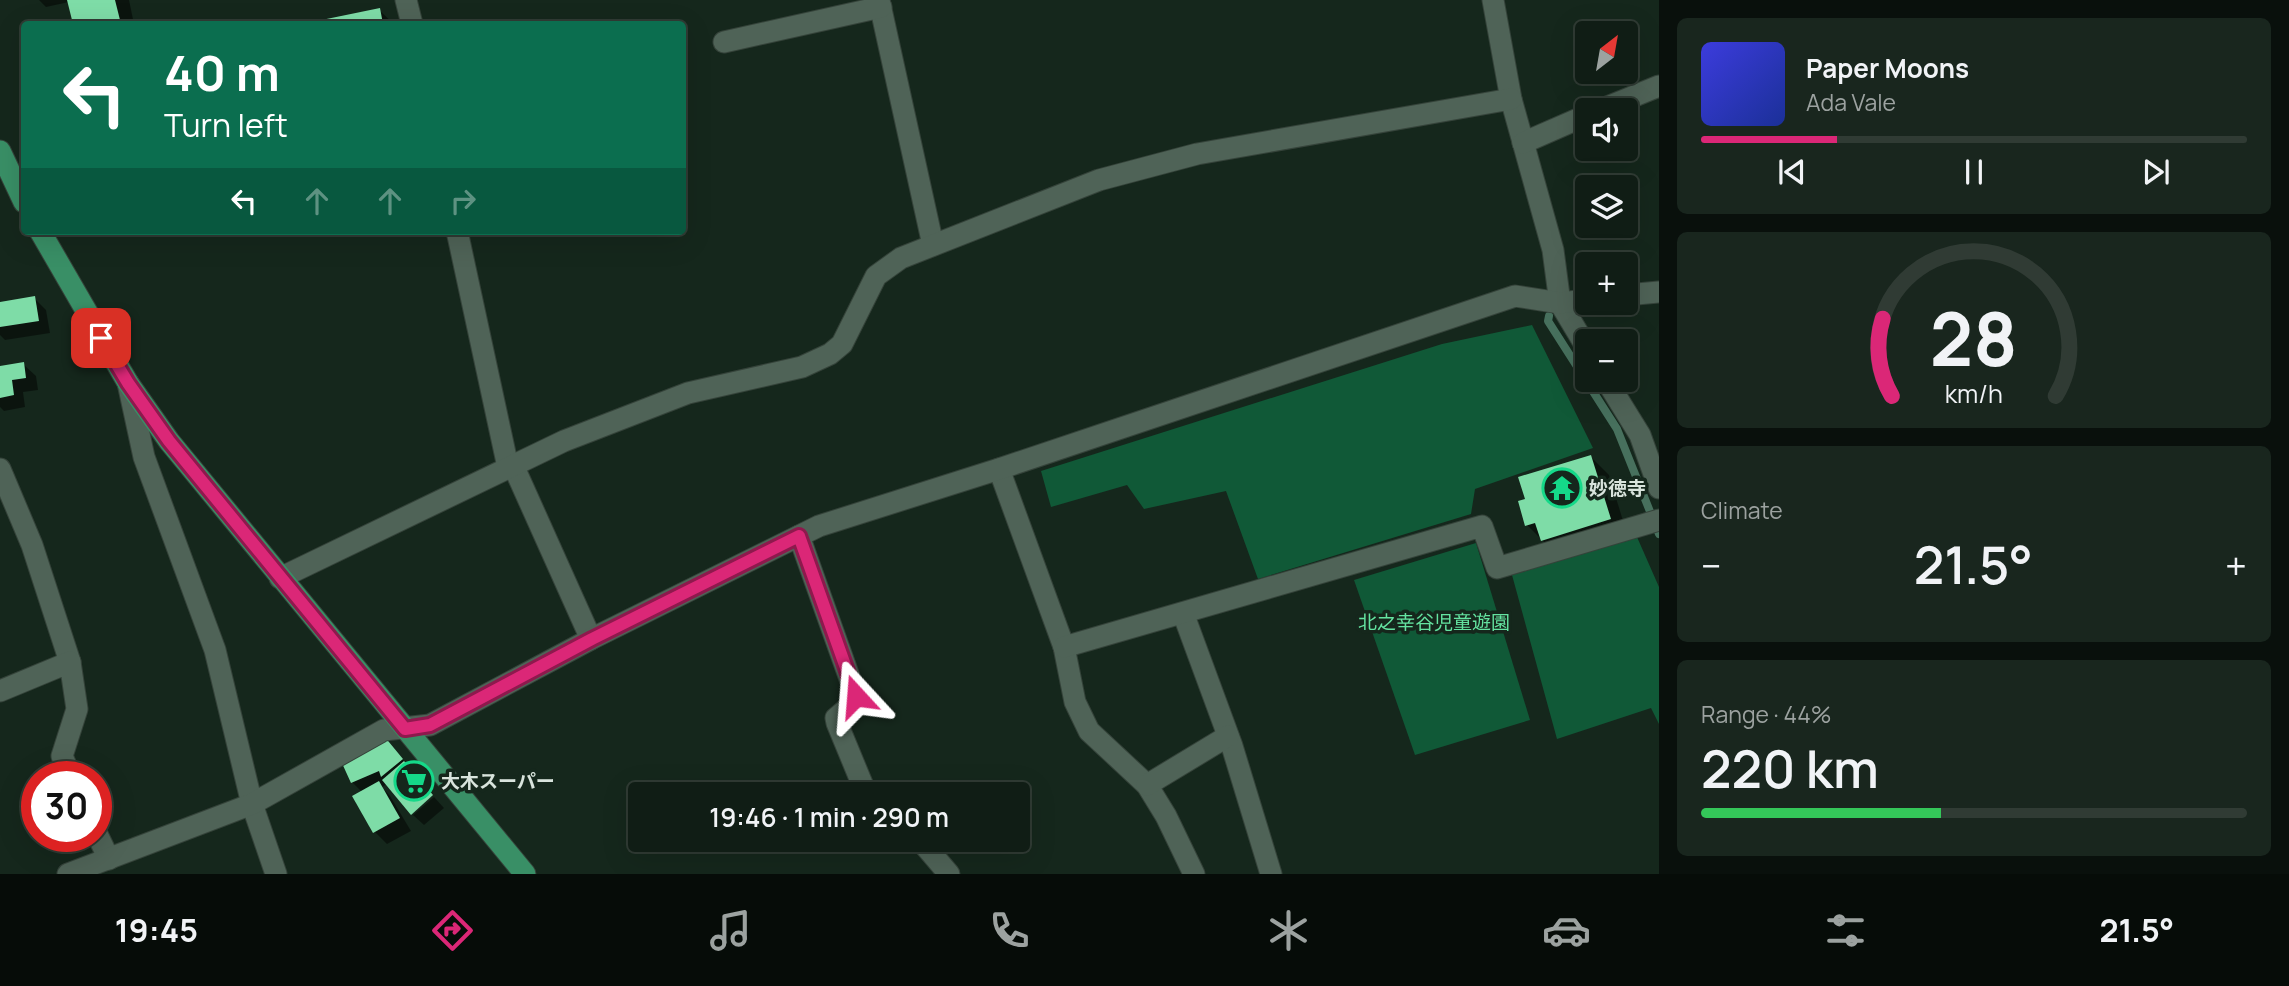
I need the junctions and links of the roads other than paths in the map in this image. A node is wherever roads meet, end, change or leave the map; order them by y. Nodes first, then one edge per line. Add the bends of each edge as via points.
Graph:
1 (407, 0) edge
2 (1493, 0) edge
3 (880, 4) edge
4 (411, 21) edge
5 (724, 42) dead end
6 (1659, 86) edge
7 (1630, 98) edge
8 (1511, 99) junction
9 (1575, 121) edge
10 (1523, 143) junction
11 (0, 151) edge
12 (21, 196) edge
13 (42, 235) edge
14 (458, 235) edge
15 (933, 245) junction
16 (1659, 292) edge
17 (1638, 294) edge
18 (1575, 301) edge
19 (1560, 303) junction
20 (1576, 329) edge
21 (128, 383) junction
22 (1613, 392) edge
23 (511, 466) junction
24 (0, 469) edge
25 (999, 469) junction
26 (1659, 488) edge
27 (1651, 522) edge
28 (799, 536) junction
29 (280, 578) junction
30 (1183, 613) junction
31 (592, 639) junction
32 (1064, 647) junction
33 (69, 663) junction
34 (0, 691) edge
35 (405, 729) junction
36 (1228, 736) junction
37 (64, 761) edge
38 (861, 782) edge
39 (1147, 785) junction
40 (252, 804) junction
41 (106, 852) edge
42 (930, 852) edge
43 (109, 859) junction
44 (68, 874) edge
45 (276, 874) edge
46 (525, 874) edge
47 (949, 874) edge
48 (1194, 874) edge
49 (1271, 874) edge

1 - 4 street
2 - 8 street
3 - 5 street
3 - 15 street
6 - 7 street
8 - 10 street
8 - 15 street via 1197,154 1098,180
9 - 10 street
10 - 19 street via 1553,250
11 - 12 main road
13 - 21 main road
14 - 23 street
15 - 23 street via 901,258 876,276 847,336 830,354 802,367 688,393
16 - 17 street
18 - 19 street
19 - 20 street
19 - 25 street via 1516,296
21 - 29 main road
21 - 40 street via 144,457 215,650
22 - 26 street via 1640,435
23 - 29 street
23 - 31 street
24 - 33 street via 32,545
25 - 28 street
25 - 32 street
27 - 30 street via 1497,568 1482,526
28 - 31 street
28 - 38 street via 856,696 836,723
29 - 35 main road
30 - 32 street
30 - 36 street
31 - 35 street via 430,725
32 - 39 street via 1075,702 1089,732
33 - 34 street
33 - 37 street via 77,709
35 - 40 street via 384,730
35 - 46 main road
36 - 39 street
36 - 49 street
39 - 48 street
40 - 43 street
40 - 45 street
41 - 43 street
42 - 47 street
43 - 44 street

